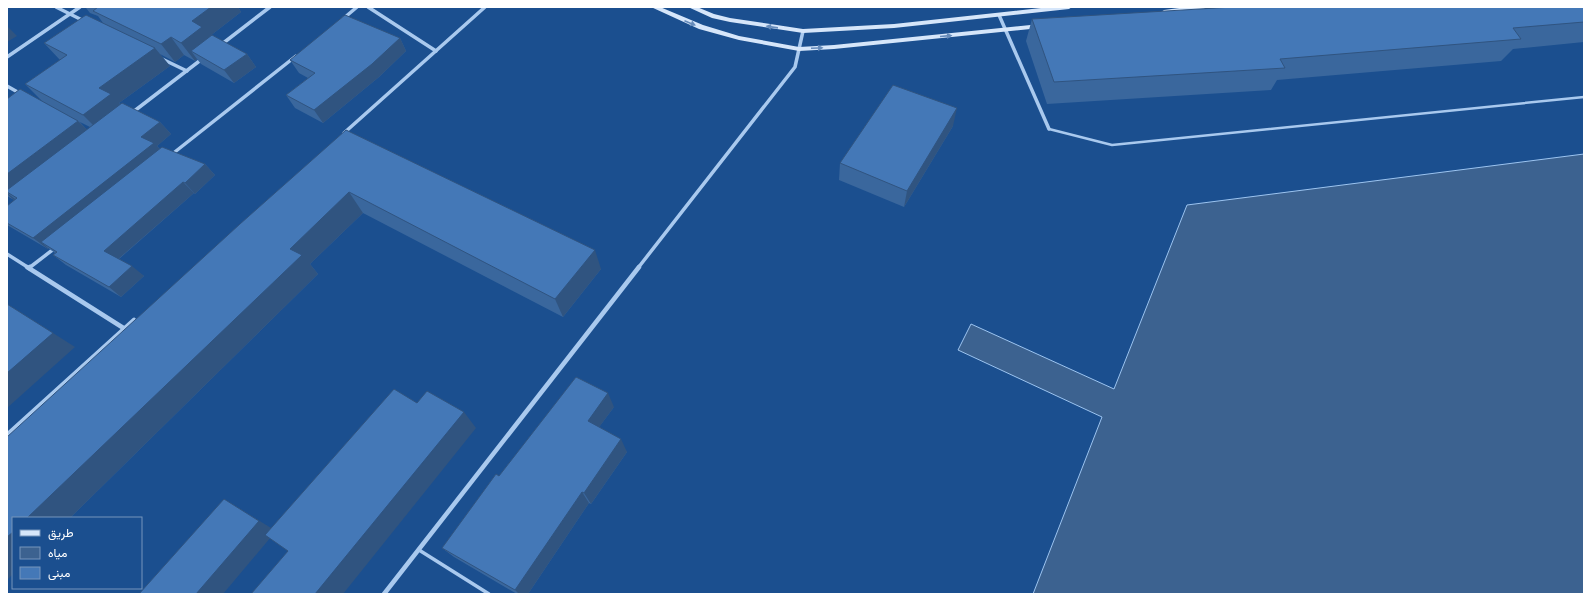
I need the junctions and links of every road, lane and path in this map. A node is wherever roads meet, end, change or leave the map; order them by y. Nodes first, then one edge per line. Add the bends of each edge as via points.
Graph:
1 (56, 7) edge
2 (80, 7) edge
3 (270, 7) edge
4 (357, 7) edge
5 (368, 7) edge
6 (485, 7) edge
7 (654, 7) edge
8 (691, 7) edge
9 (1070, 7) edge
10 (1204, 7) edge
11 (1156, 12) edge
12 (70, 14) junction
13 (999, 15) junction
14 (339, 22) edge
15 (90, 24) edge
16 (1046, 25) edge
17 (1006, 30) junction
18 (803, 31) junction
19 (217, 48) edge
20 (799, 49) junction
21 (302, 51) edge
22 (436, 51) junction
23 (152, 54) edge
24 (7, 56) edge
25 (205, 57) edge
26 (187, 71) junction
27 (7, 86) edge
28 (27, 97) edge
29 (1584, 97) edge
30 (132, 113) edge
31 (1049, 129) joint
32 (342, 135) edge
33 (166, 160) edge
34 (60, 243) edge
35 (7, 254) edge
36 (29, 268) junction
37 (136, 318) edge
38 (125, 329) junction
39 (7, 435) edge
40 (419, 550) junction
41 (384, 594) edge
42 (489, 594) edge

1 - 12 street
2 - 12 street
3 - 19 street
4 - 14 street
5 - 22 street
6 - 22 street
7 -> 20 street via 701,27 739,38
18 -> 8 street via 730,20
9 - 13 street
10 - 11 street
12 - 15 street
12 - 24 street
13 - 17 street
13 - 18 street via 894,26
16 - 17 street
20 -> 17 street
17 - 31 street
18 - 20 street
20 - 40 street via 795,67
21 - 33 street
22 - 32 street
23 - 26 street
25 - 26 street
26 - 30 street
27 - 28 street
29 - 31 lane via 1112,145
34 - 36 street
35 - 36 street
36 - 38 street
37 - 38 street
38 - 39 street
40 - 41 street
40 - 42 lane

